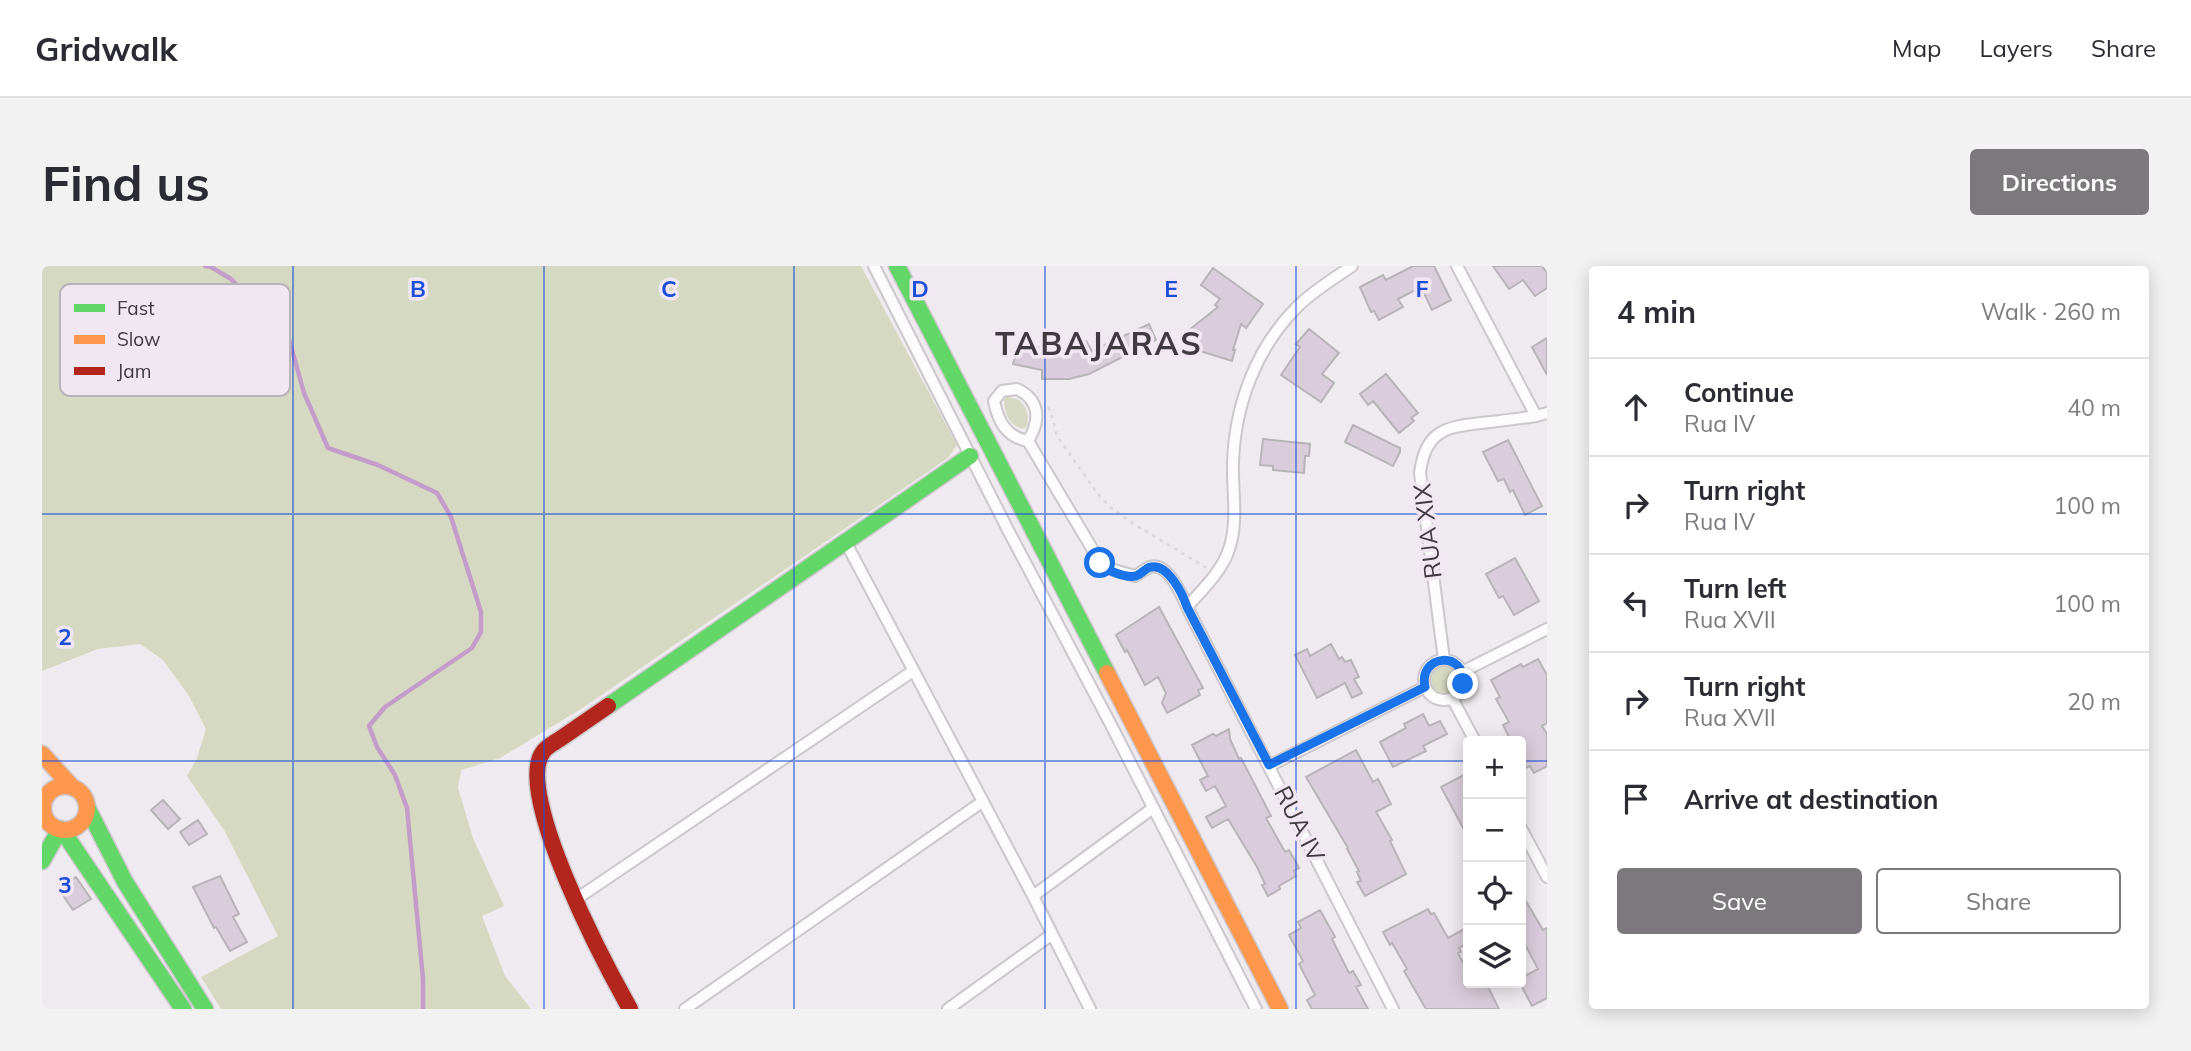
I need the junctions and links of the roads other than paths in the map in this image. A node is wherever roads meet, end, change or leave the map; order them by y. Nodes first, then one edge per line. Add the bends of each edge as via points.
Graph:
1 (874, 266) edge
2 (897, 266) edge
3 (1352, 266) edge
4 (1457, 266) edge
5 (969, 407) junction
6 (1542, 415) edge
7 (950, 417) junction
8 (1028, 441) junction
9 (997, 461) junction
10 (974, 464) junction
11 (845, 541) junction
12 (1187, 607) junction
13 (1547, 629) edge
14 (1444, 660) junction
15 (913, 671) junction
16 (1462, 672) junction
17 (1425, 687) junction
18 (1452, 698) junction
19 (1472, 736) edge
20 (47, 760) edge
21 (1269, 765) junction
22 (72, 787) junction
23 (982, 802) junction
24 (43, 804) edge
25 (1153, 808) junction
26 (88, 809) junction
27 (61, 830) junction
28 (1526, 837) edge
29 (42, 862) edge
30 (1547, 877) edge
31 (1033, 896) junction
32 (575, 901) junction
33 (1051, 935) junction
34 (183, 1009) edge
35 (205, 1009) edge
36 (629, 1009) edge
37 (685, 1009) edge
38 (948, 1009) edge
39 (1090, 1009) edge
40 (1256, 1009) edge
41 (1280, 1009) edge
42 (1393, 1009) edge

1 - 7 street
2 - 5 street
3 - 12 street via 1296,308 1257,364 1235,435 1231,544
4 - 6 street
5 - 7 street
5 - 9 street
6 - 14 street, RUA XIX via 1452,427 1435,436 1425,450 1420,473
7 - 10 street
8 - 8 street via 1037,412 1028,394 1017,389 1002,391 994,401 997,418 1017,439
8 - 12 street, RUA IV via 1103,567 1135,576 1150,567 1158,568 1177,585
9 - 10 street
9 - 41 street
10 - 11 street
10 - 25 street
11 - 15 street
11 - 32 street via 543,751 536,766 539,797
12 - 21 street, RUA IV
13 - 16 street
14 - 16 street via 1455,663
14 - 17 street via 1427,669
15 - 23 street
15 - 32 street
16 - 18 street via 1461,690
17 - 18 street via 1439,699
17 - 21 street
18 - 19 street
20 - 22 street
21 - 42 street, RUA IV
22 - 24 street via 54,789
22 - 26 street via 82,794
23 - 31 street
23 - 37 street
24 - 27 street via 47,821
25 - 31 street
25 - 40 street
26 - 27 street via 81,823
26 - 35 street via 125,882
27 - 29 street
27 - 34 street
28 - 30 street
31 - 33 street
32 - 36 street
33 - 38 street
33 - 39 street

